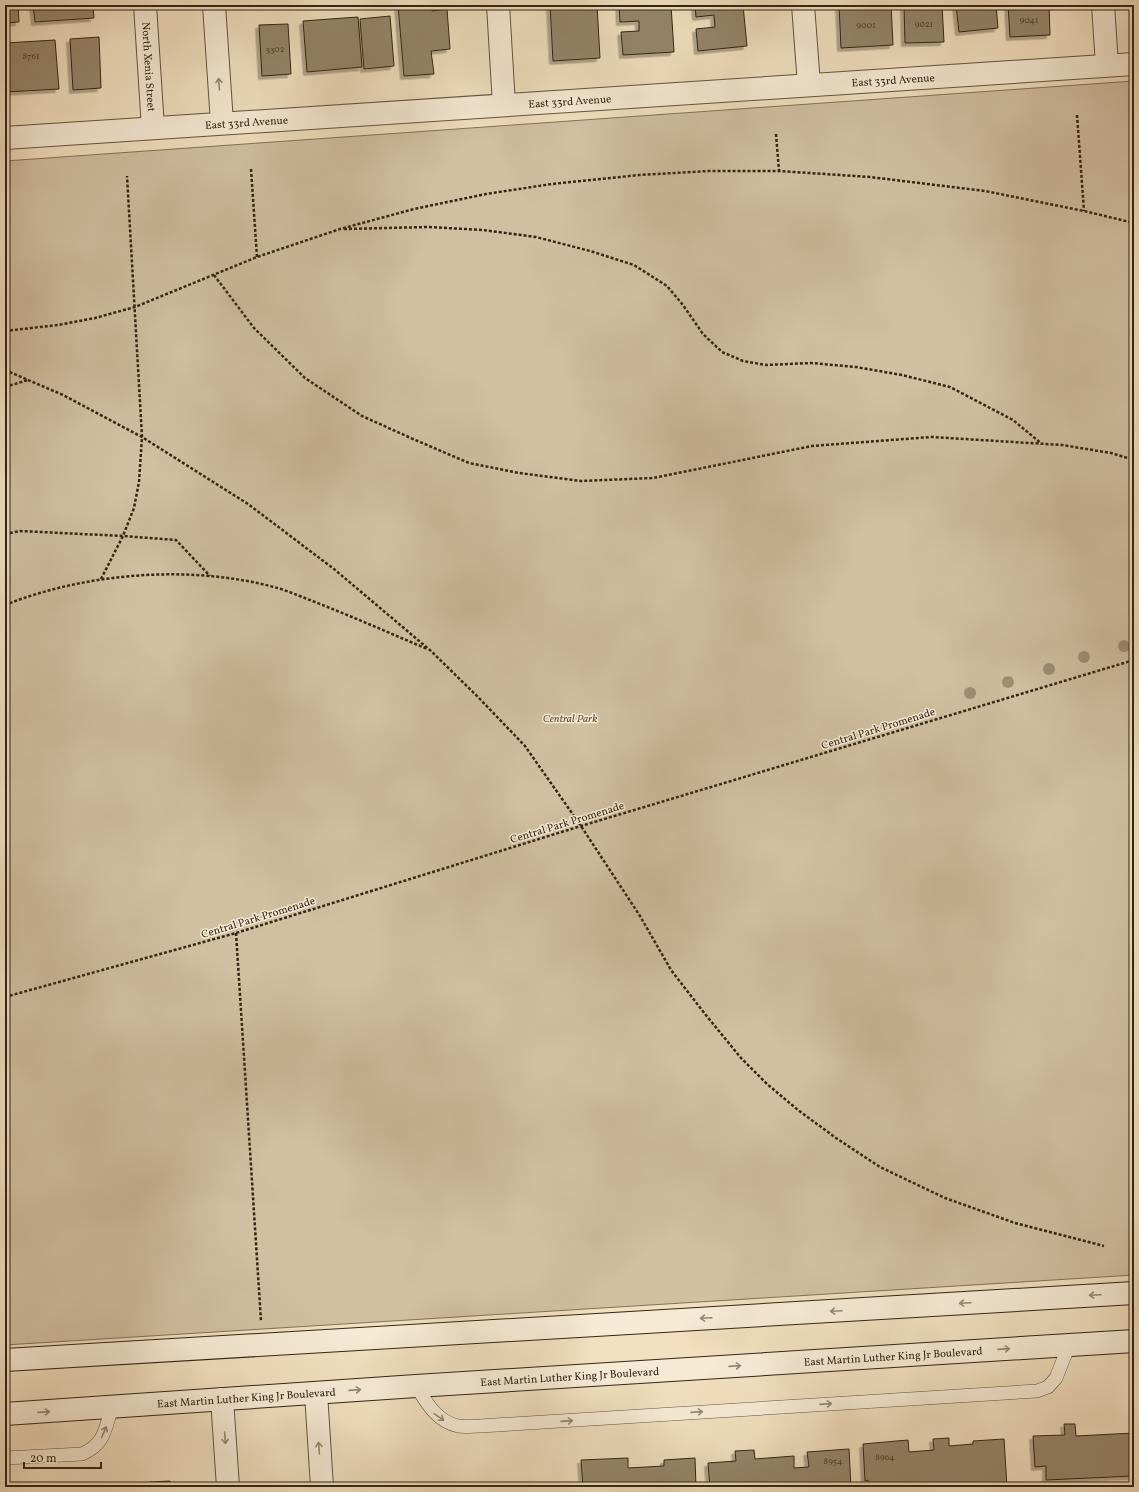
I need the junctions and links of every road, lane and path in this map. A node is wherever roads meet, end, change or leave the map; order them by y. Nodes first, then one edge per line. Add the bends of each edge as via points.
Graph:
1 (145, 5) edge
2 (214, 5) edge
3 (498, 5) edge
4 (803, 5) edge
5 (1103, 5) edge
6 (1134, 64) edge
7 (1107, 65) junction
8 (809, 85) junction
9 (504, 105) junction
10 (1077, 115) dead end
11 (222, 123) junction
12 (152, 128) junction
13 (776, 134) dead end
14 (5, 138) edge
15 (252, 169) dead end
16 (779, 171) junction
17 (127, 176) dead end
18 (1084, 210) junction
19 (1134, 223) edge
20 (340, 229) junction
21 (257, 257) junction
22 (214, 275) junction
23 (135, 307) junction
24 (5, 331) edge
25 (5, 370) edge
26 (28, 380) junction
27 (5, 387) edge
28 (142, 437) junction
29 (1042, 444) junction
30 (1134, 460) edge
31 (5, 534) edge
32 (122, 536) junction
33 (210, 577) junction
34 (101, 579) junction
35 (5, 605) edge
36 (431, 651) junction
37 (1134, 660) edge
38 (581, 826) junction
39 (236, 933) junction
40 (5, 997) edge
41 (1104, 1246) dead end
42 (1134, 1293) edge
43 (261, 1326) dead end
44 (1134, 1341) edge
45 (1069, 1345) junction
46 (5, 1360) edge
47 (416, 1386) junction
48 (316, 1393) junction
49 (222, 1399) junction
50 (112, 1407) junction
51 (5, 1414) edge
52 (5, 1458) edge
53 (228, 1487) edge
54 (322, 1487) edge

1 - 12 main road, North Xenia Street
11 -> 2 main road
3 - 9 main road
4 - 8 main road
5 - 7 main road
6 - 7 main road, East 33rd Avenue
7 - 8 main road, East 33rd Avenue
8 - 9 main road, East 33rd Avenue
9 - 11 main road, East 33rd Avenue
10 - 18 path
11 - 12 main road, East 33rd Avenue
12 - 14 main road, East 33rd Avenue
13 - 16 path
15 - 21 path
16 - 18 path via 870,177 985,191
16 - 20 path via 639,175 552,184 414,209
17 - 23 path
18 - 19 path
20 - 21 path
20 - 29 path via 428,227 483,230 536,237 590,251 634,265 667,286 684,305 703,334 722,352 743,361 766,365 811,363 856,367 950,387 1013,420
21 - 22 path
22 - 23 path
22 - 29 path via 254,328 305,378 362,416 469,463 581,481 653,478 812,446 932,437
23 - 24 path via 80,321
23 - 28 path
25 - 26 path
26 - 27 path
26 - 28 path via 63,395
28 - 32 path via 140,482 134,508
28 - 36 path via 254,508 334,569
29 - 30 path via 1111,453
31 - 32 path via 20,531
32 - 33 path via 176,540
32 - 34 path
33 - 34 path via 118,576
33 - 36 path via 231,578 281,589
34 - 35 path via 34,594
36 - 38 path via 525,746
37 - 38 path, Central Park Promenade
38 - 39 path, Central Park Promenade
38 - 41 path via 640,916 671,970 741,1058 798,1110 880,1167 945,1198 1015,1223
39 - 40 path, Central Park Promenade
39 - 43 path
42 -> 46 main road
44 - 45 main road, East Martin Luther King Jr Boulevard
47 -> 45 main road, East Martin Luther King Jr Boulevard
47 -> 45 lane via 432,1412 443,1420 458,1426 480,1426 1036,1391 1048,1387 1056,1378
48 -> 47 main road, East Martin Luther King Jr Boulevard
48 - 49 main road, East Martin Luther King Jr Boulevard
54 -> 48 main road
49 - 50 main road, East Martin Luther King Jr Boulevard
49 -> 53 main road
51 -> 50 main road, East Martin Luther King Jr Boulevard
52 -> 50 lane via 82,1454 93,1449 103,1435

